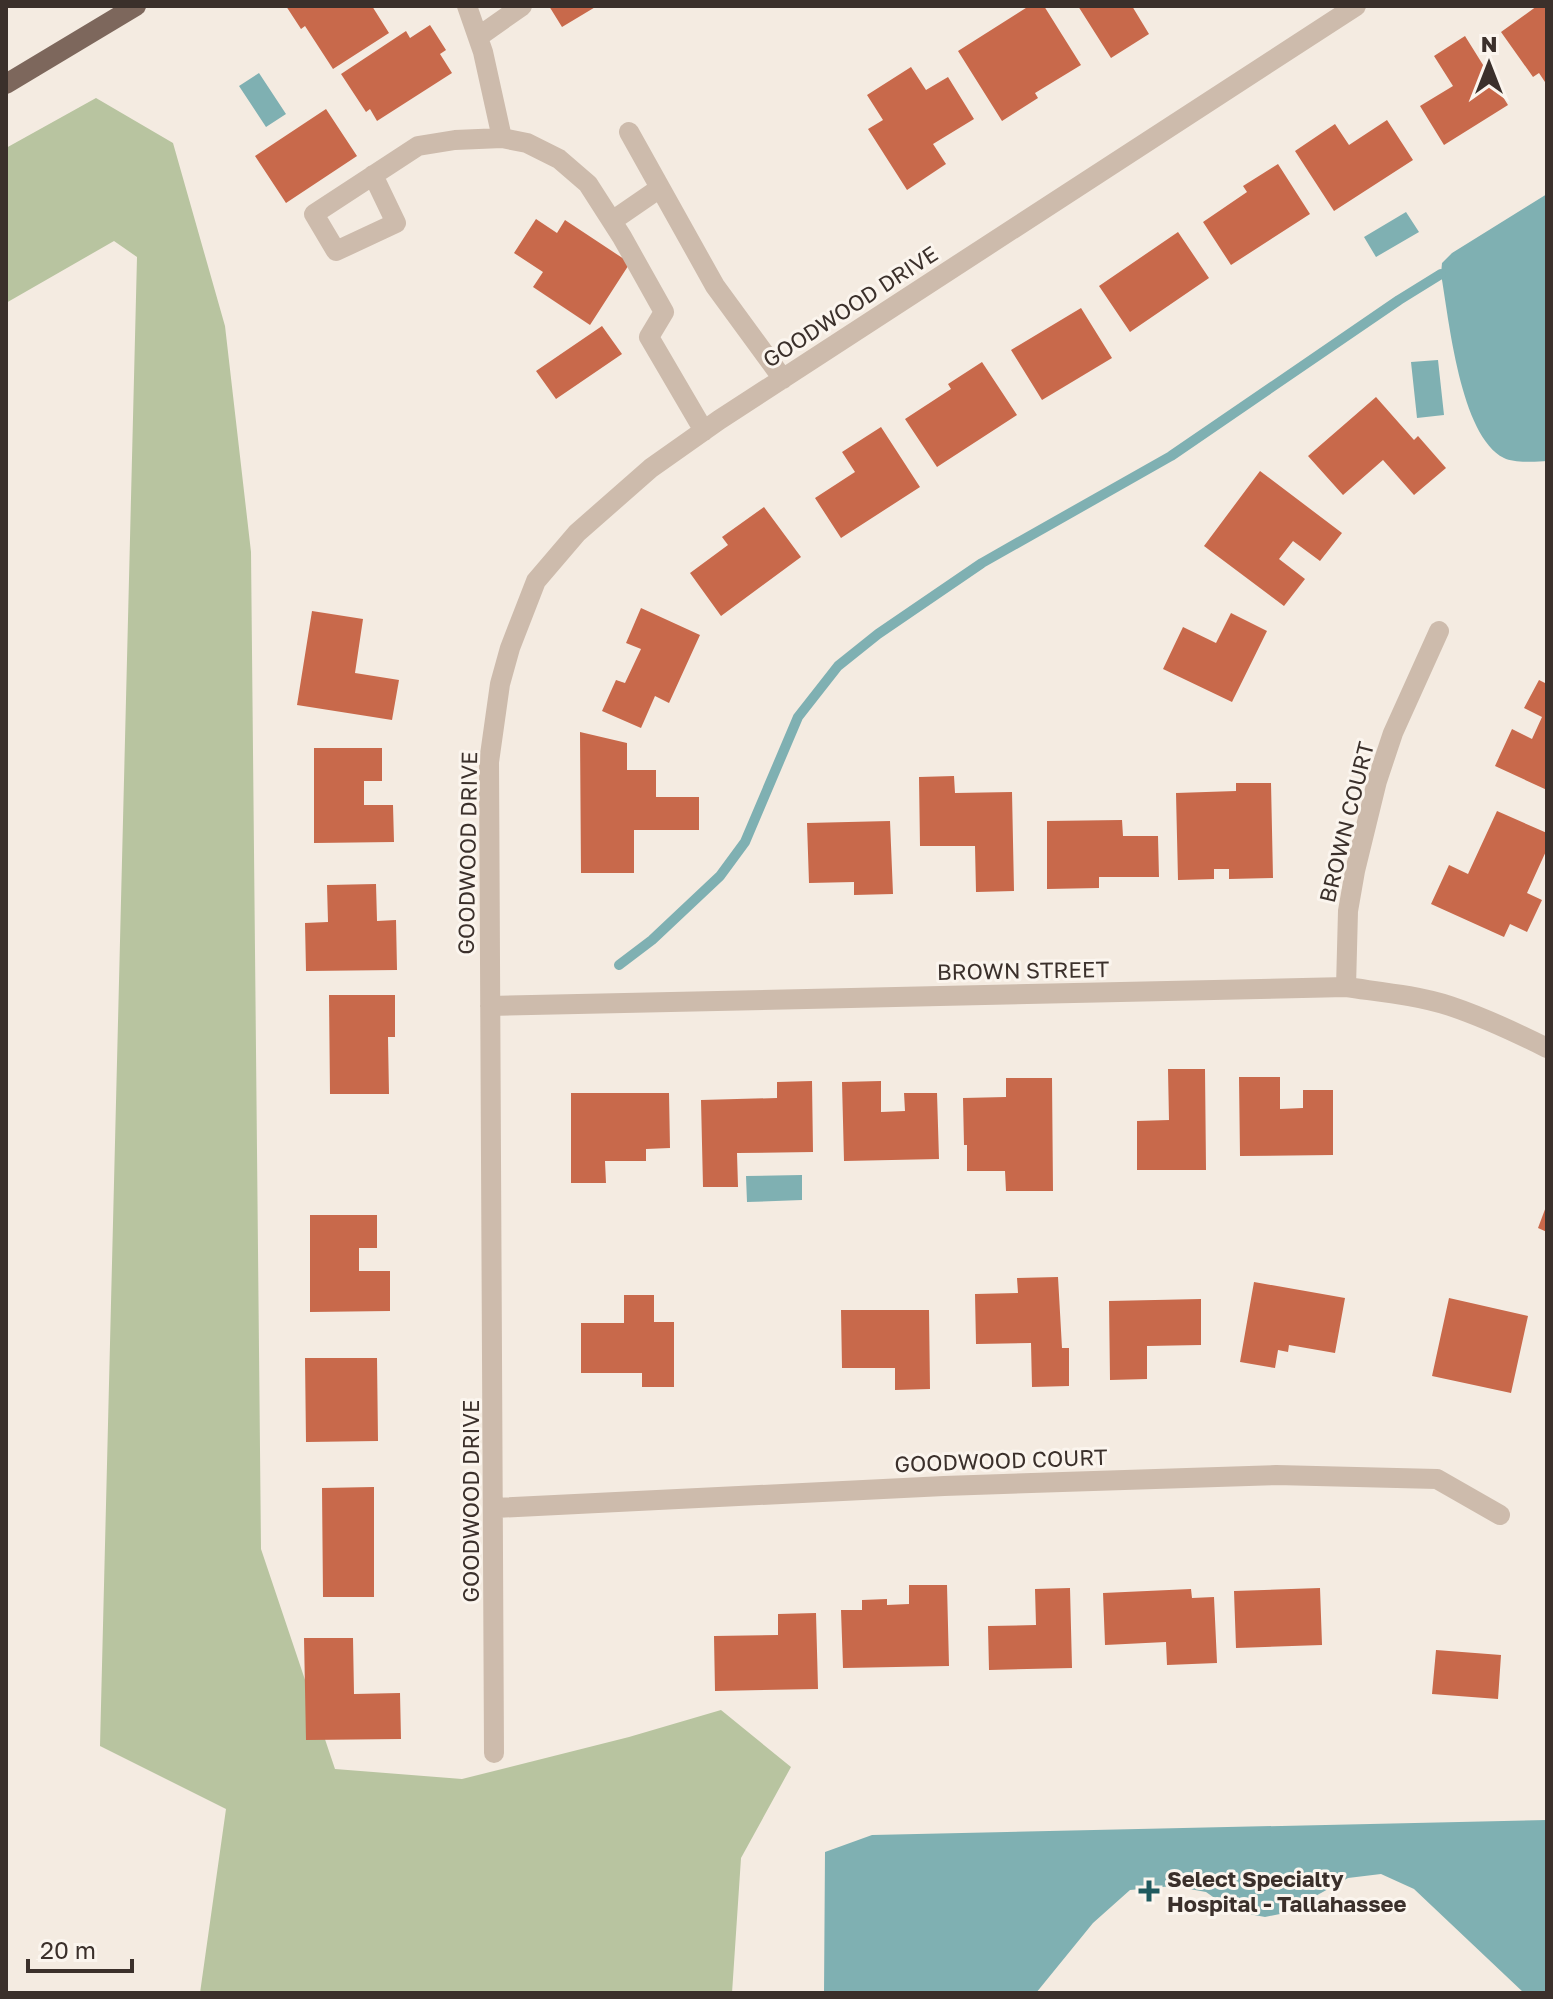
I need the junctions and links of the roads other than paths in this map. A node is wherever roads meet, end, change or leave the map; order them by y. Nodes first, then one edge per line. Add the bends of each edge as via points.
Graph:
1 (136, 6) edge
2 (467, 6) edge
3 (522, 6) edge
4 (1356, 6) edge
5 (478, 37) junction
6 (6, 84) edge
7 (629, 132) dead end
8 (502, 138) junction
9 (373, 175) dead end
10 (660, 188) junction
11 (612, 221) junction
12 (783, 379) junction
13 (704, 431) junction
14 (1439, 631) dead end
15 (1346, 987) junction
16 (490, 1006) junction
17 (1547, 1048) edge
18 (495, 1508) junction
19 (1500, 1515) dead end
20 (494, 1753) dead end

1 - 6 main road
2 - 5 street
3 - 5 street
4 - 12 street, GOODWOOD DRIVE
5 - 8 street
7 - 10 street
8 - 9 street via 418,146
8 - 11 street via 559,159 588,184
10 - 11 street
10 - 12 street via 715,286
11 - 13 street via 664,312 649,337
12 - 13 street, GOODWOOD DRIVE
13 - 16 street, GOODWOOD DRIVE via 651,468 577,533 536,581 510,648 489,762
14 - 15 street, BROWN COURT via 1377,781 1348,911
15 - 16 street, BROWN STREET
15 - 17 street, BROWN STREET via 1449,1006
16 - 18 street, GOODWOOD DRIVE
18 - 19 street, GOODWOOD COURT via 1276,1475 1437,1479
18 - 20 street, GOODWOOD DRIVE

